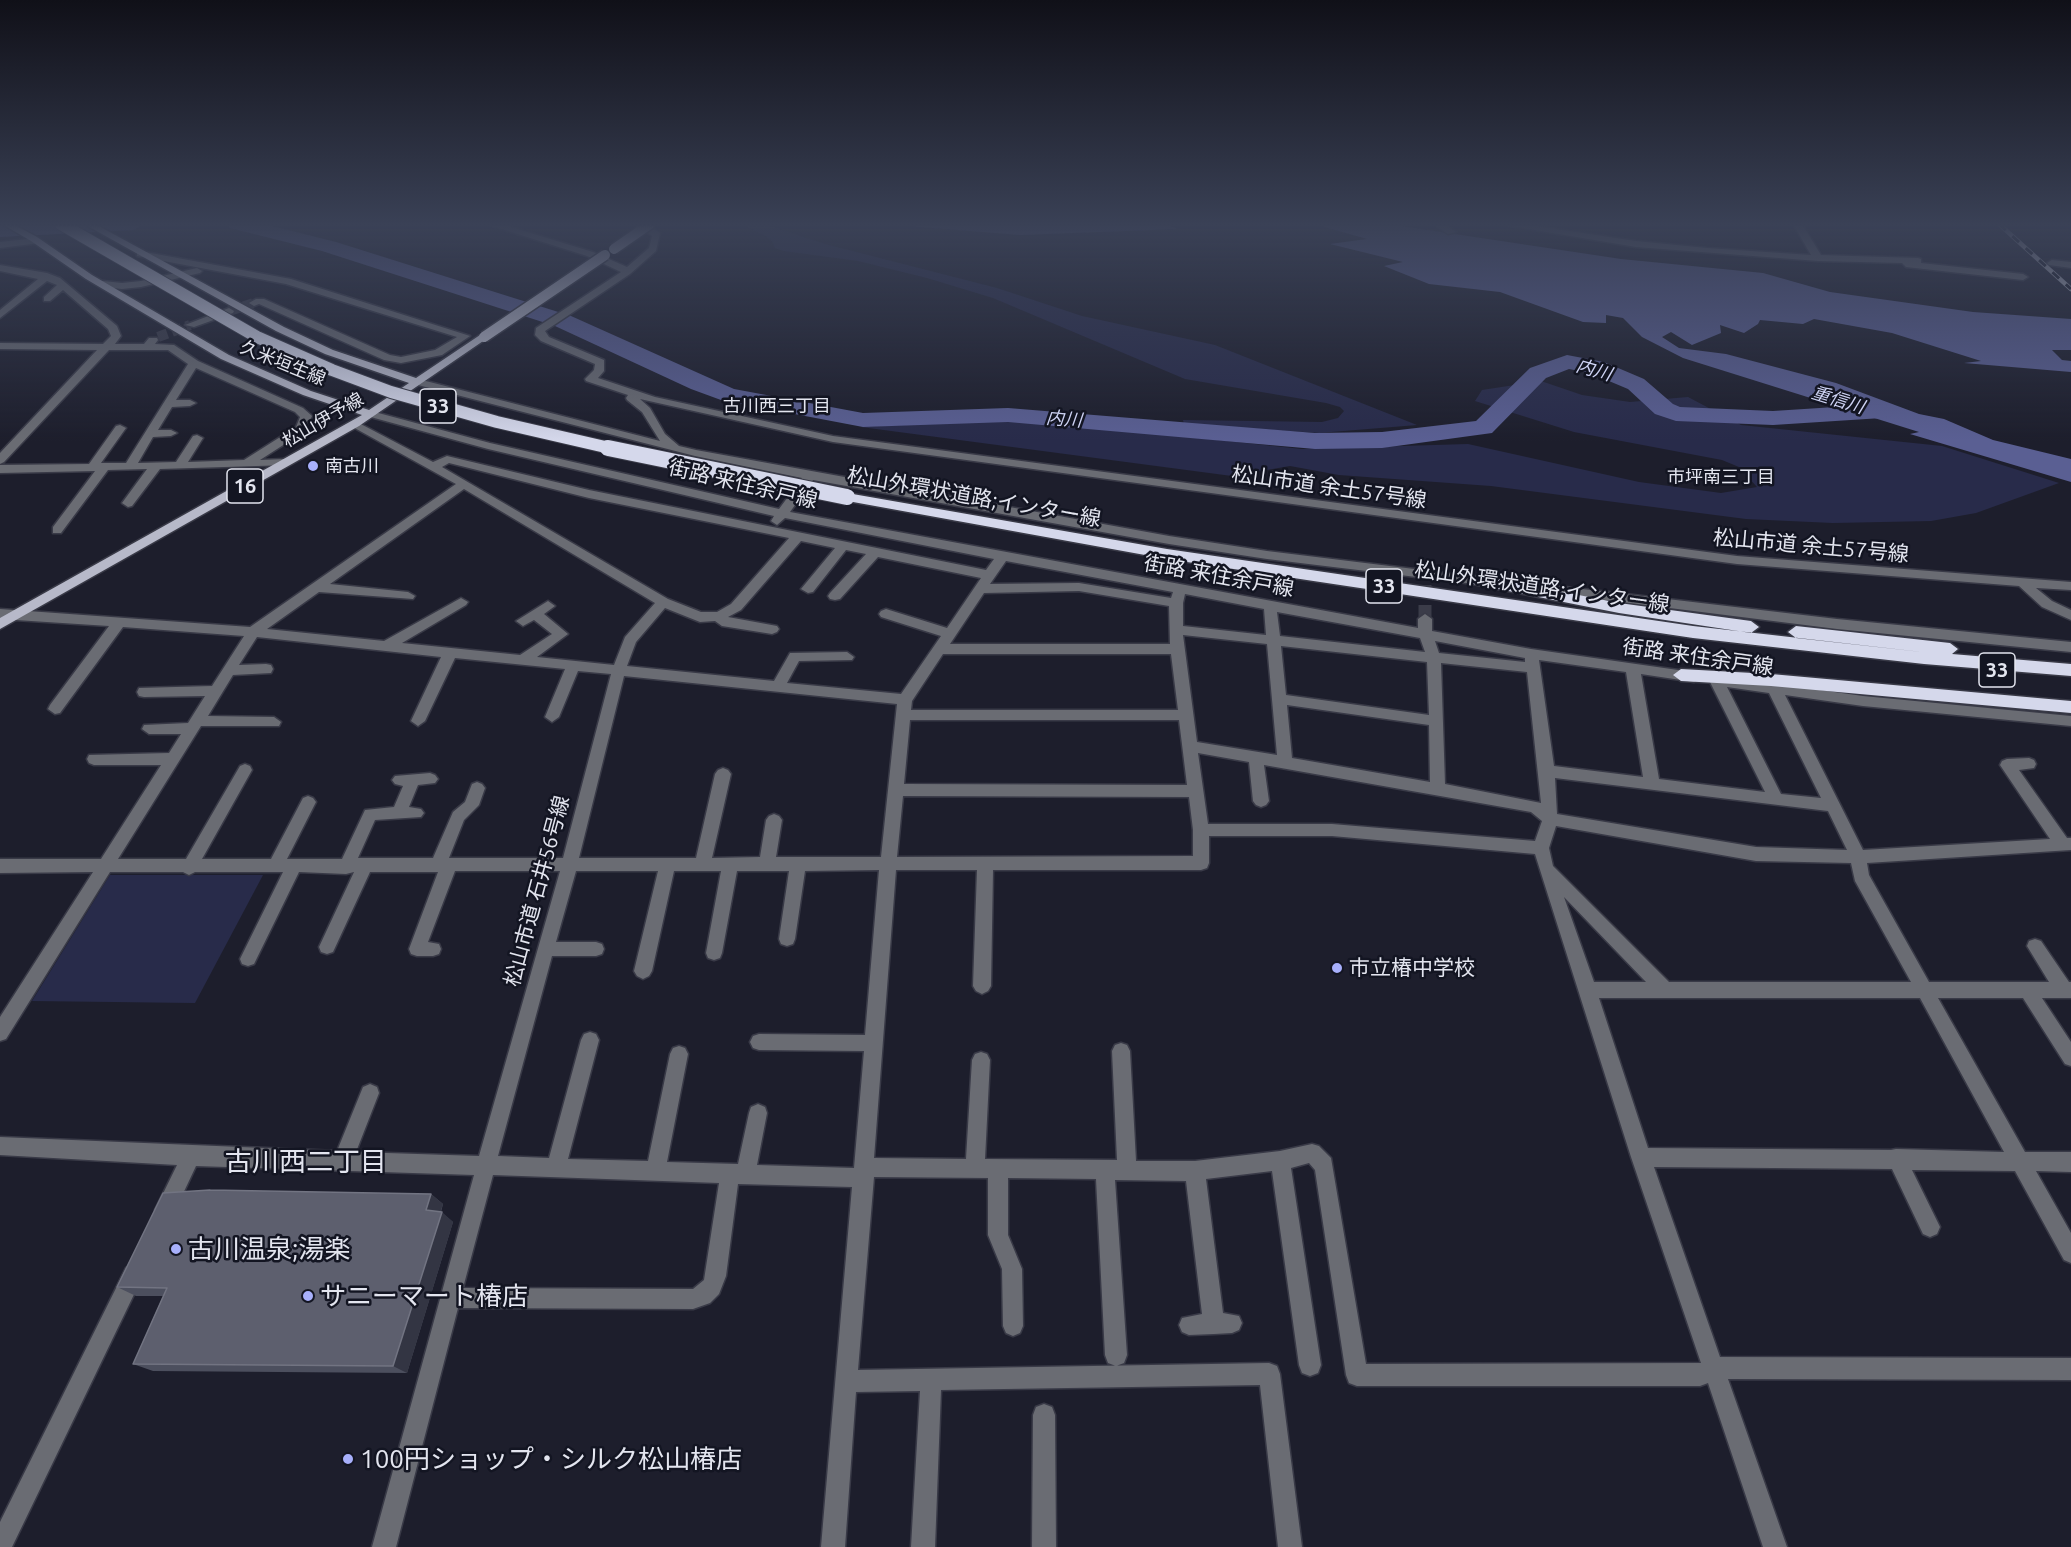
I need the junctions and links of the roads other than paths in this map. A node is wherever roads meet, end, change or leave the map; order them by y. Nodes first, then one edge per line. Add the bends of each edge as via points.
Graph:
1 (23, 296) edge
2 (50, 296) edge
3 (76, 296) edge
4 (123, 296) edge
5 (183, 296) edge
6 (217, 296) edge
7 (341, 296) edge
8 (544, 296) edge
9 (591, 296) edge
10 (47, 299) dead end
11 (254, 303) tunnel mouth
12 (230, 311) tunnel mouth
13 (0, 315) edge
14 (190, 325) tunnel mouth
15 (158, 337) tunnel mouth
16 (4, 346) edge
17 (109, 346) junction
18 (147, 347) junction
19 (0, 354) edge
20 (194, 363) junction
21 (418, 382) junction
22 (618, 391) junction
23 (190, 403) dead end
24 (167, 404) junction
25 (371, 414) junction
26 (355, 424) junction
27 (120, 428) dead end
28 (171, 433) dead end
29 (148, 434) junction
30 (197, 438) dead end
31 (695, 453) junction
32 (0, 460) edge
33 (285, 463) junction
34 (246, 464) junction
35 (180, 465) junction
36 (156, 466) junction
37 (98, 467) junction
38 (129, 467) junction
39 (433, 467) junction
40 (0, 469) edge
41 (810, 476) junction
42 (464, 484) junction
43 (128, 503) dead end
44 (782, 514) junction
45 (57, 530) dead end
46 (770, 531) junction
47 (797, 537) junction
48 (843, 546) junction
49 (875, 552) junction
50 (1001, 558) junction
51 (989, 575) junction
52 (1478, 580) junction
53 (2024, 583) junction
54 (795, 584) dead end
55 (316, 586) junction
56 (2071, 586) edge
57 (981, 589) junction
58 (408, 596) dead end
59 (835, 596) dead end
60 (1178, 597) junction
61 (461, 602) dead end
62 (663, 602) junction
63 (1270, 606) junction
64 (20, 613) junction
65 (0, 614) edge
66 (886, 614) dead end
67 (2071, 615) edge
68 (720, 616) junction
69 (523, 621) dead end
70 (120, 622) junction
71 (0, 624) edge
72 (1425, 626) junction
73 (772, 629) dead end
74 (1177, 630) junction
75 (253, 632) junction
76 (951, 634) junction
77 (1272, 641) junction
78 (384, 647) junction
79 (2071, 647) edge
80 (941, 649) junction
81 (1177, 649) junction
82 (450, 653) junction
83 (847, 657) dead end
84 (1434, 658) junction
85 (1923, 658) junction
86 (521, 661) junction
87 (1532, 661) junction
88 (2071, 661) edge
89 (573, 666) junction
90 (266, 669) dead end
91 (228, 670) junction
92 (618, 670) junction
93 (1633, 670) junction
94 (2071, 670) edge
95 (1681, 675) junction
96 (1716, 680) junction
97 (2071, 681) edge
98 (778, 687) junction
99 (1774, 688) junction
100 (215, 691) junction
101 (144, 692) dead end
102 (1278, 699) junction
103 (904, 707) junction
104 (2071, 707) edge
105 (55, 709) dead end
106 (1186, 715) junction
107 (552, 717) dead end
108 (418, 721) dead end
109 (1436, 721) junction
110 (2071, 721) edge
111 (274, 722) dead end
112 (194, 725) junction
113 (149, 729) dead end
114 (1190, 746) junction
115 (1256, 757) junction
116 (94, 759) dead end
117 (172, 759) junction
118 (1284, 762) junction
119 (2029, 764) dead end
120 (245, 770) dead end
121 (1547, 771) junction
122 (723, 774) dead end
123 (430, 779) dead end
124 (1652, 784) junction
125 (477, 788) dead end
126 (1438, 789) junction
127 (896, 790) junction
128 (1196, 791) junction
129 (1776, 799) junction
130 (1261, 801) dead end
131 (308, 802) dead end
132 (1833, 806) junction
133 (399, 813) junction
134 (416, 813) dead end
135 (1550, 819) junction
136 (774, 820) dead end
137 (1201, 830) junction
138 (2067, 845) edge
139 (1541, 848) junction
140 (1858, 857) junction
141 (888, 864) junction
142 (986, 864) junction
143 (667, 865) junction
144 (702, 865) junction
145 (730, 865) junction
146 (767, 865) junction
147 (798, 865) junction
148 (443, 866) junction
149 (569, 866) junction
150 (0, 867) edge
151 (275, 867) junction
152 (293, 867) junction
153 (346, 867) junction
154 (364, 867) junction
155 (104, 868) junction
156 (189, 868) junction
157 (1546, 868) junction
158 (787, 939) dead end
159 (2036, 946) dead end
160 (327, 947) dead end
161 (433, 949) dead end
162 (545, 949) junction
163 (596, 949) dead end
164 (714, 954) dead end
165 (248, 959) dead end
166 (643, 971) dead end
167 (982, 986) dead end
168 (1664, 989) junction
169 (1923, 989) junction
170 (2027, 989) junction
171 (1588, 990) junction
172 (2067, 990) edge
173 (0, 1033) edge
174 (590, 1041) dead end
175 (759, 1042) dead end
176 (875, 1043) junction
177 (1121, 1051) dead end
178 (679, 1054) dead end
179 (2071, 1058) edge
180 (981, 1060) dead end
181 (370, 1093) dead end
182 (758, 1113) dead end
183 (0, 1146) edge
184 (191, 1156) junction
185 (1641, 1157) junction
186 (1896, 1158) junction
187 (343, 1161) junction
188 (1280, 1161) junction
189 (2021, 1162) junction
190 (2071, 1162) edge
191 (485, 1166) junction
192 (975, 1167) junction
193 (556, 1168) junction
194 (998, 1168) junction
195 (1105, 1170) junction
196 (1127, 1170) junction
197 (656, 1171) junction
198 (1195, 1171) junction
199 (865, 1172) junction
200 (738, 1174) junction
201 (1930, 1227) dead end
202 (155, 1230) edge
203 (2071, 1253) edge
204 (140, 1262) edge
205 (450, 1298) junction
206 (1189, 1325) dead end
207 (1013, 1326) dead end
208 (1116, 1355) dead end
209 (1310, 1365) dead end
210 (1713, 1368) junction
211 (2071, 1369) edge
212 (931, 1379) junction
213 (847, 1381) junction
214 (1044, 1415) dead end
215 (0, 1547) edge
216 (384, 1547) edge
217 (833, 1547) edge
218 (923, 1547) edge
219 (1044, 1547) edge
220 (1290, 1547) edge
221 (1775, 1547) edge

1 - 13 street
2 - 10 street
3 - 17 street via 112,328 116,336
4 - 25 main road, 久米垣生線 via 225,357 307,393
5 - 85 highway, 松山外環状道路;インター線 / 33, bridge via 257,337 391,392 621,451 847,497 1179,555 1693,632
6 - 21 main road, 久米垣生線 via 329,352
7 - 11 street via 465,336 438,353 401,360 388,358 260,301
8 - 21 main road, 松山伊予線 / 16, bridge
9 - 22 street, 松山市道 余土57号線 via 540,330 540,335 600,362 599,371 590,380
12 - 14 street
15 - 18 street
16 - 17 street
16 - 19 street
17 - 18 street
17 - 32 street
18 - 20 street via 170,347
20 - 24 street
20 - 34 street via 306,416 301,429
21 - 25 main road, 松山伊予線 / 16
21 - 31 street, 街路 来住余戸線
22 - 31 street via 639,402 669,443
22 - 53 street, 松山市道 余土57号線 via 813,435 1306,503 1737,560
23 - 24 street
24 - 29 street
25 - 26 main road, 松山伊予線 / 16
25 - 44 street, 街路 来住余戸線 via 488,446
26 - 33 main road, 松山伊予線 / 16
26 - 39 street
27 - 37 street
28 - 29 street
29 - 38 street
30 - 35 street
31 - 41 street, 街路 来住余戸線
33 - 34 street
33 - 64 main road, 松山伊予線 / 16
34 - 35 street
35 - 36 street
36 - 38 street
36 - 43 street
37 - 38 street
37 - 40 street
37 - 45 street
39 - 42 street
39 - 46 street via 447,459 589,494
41 - 44 street
41 - 52 street, 街路 来住余戸線 via 1180,542 1424,579
42 - 55 street
42 - 62 street
44 - 46 street
44 - 50 street, 街路 来住余戸線
46 - 47 street
47 - 48 street
47 - 68 street via 736,607
48 - 49 street
48 - 54 street via 813,590
49 - 51 street
49 - 59 street
50 - 51 street
50 - 60 street, 街路 来住余戸線
51 - 57 street
52 - 79 street, 街路 来住余戸線 via 1837,624
52 - 88 highway via 1619,608 1743,626
53 - 56 street, 松山市道 余土57号線
53 - 67 street via 2047,604
55 - 58 street
55 - 75 street
57 - 60 street via 1079,586
57 - 76 street
60 - 63 street, 街路 来住余戸線
60 - 74 street
61 - 78 street
62 - 68 street via 700,617
62 - 92 street, 松山市道 石井56号線 via 630,640
63 - 72 street, 街路 来住余戸線
63 - 77 street
64 - 65 street
64 - 70 street
64 - 71 main road, 松山伊予線 / 16
66 - 76 street
68 - 73 street via 722,621
69 - 86 street via 541,610 561,634
70 - 75 street
70 - 105 street
72 - 84 street
72 - 87 street, 街路 来住余戸線
74 - 77 street
74 - 81 street
75 - 78 street
75 - 91 street
76 - 80 street
77 - 84 street
77 - 102 street
78 - 82 street
80 - 81 street
80 - 103 street
81 - 106 street
82 - 86 street
82 - 108 street
83 - 98 street via 795,656
84 - 87 street
84 - 109 street
85 - 94 highway, 松山外環状道路;インター線 / 33
85 - 97 highway, 松山外環状道路;インター線 / 33
86 - 89 street
87 - 93 street, 街路 来住余戸線
87 - 121 street
89 - 92 street
89 - 107 street
90 - 91 street
91 - 100 street
92 - 98 street
92 - 149 street, 松山市道 石井56号線
93 - 95 street, 街路 来住余戸線
93 - 124 street
95 - 96 street, 街路 来住余戸線
95 - 104 highway
96 - 99 street, 街路 来住余戸線
96 - 129 street
98 - 103 street
99 - 110 street, 街路 来住余戸線 via 1863,701
99 - 132 street
100 - 101 street
100 - 112 street
102 - 109 street
102 - 118 street
103 - 106 street
103 - 127 street
106 - 114 street
109 - 126 street
111 - 112 street
112 - 113 street
112 - 117 street
114 - 115 street
114 - 128 street
115 - 118 street
115 - 130 street
116 - 117 street
117 - 155 street
118 - 126 street
119 - 138 street via 2007,765
120 - 156 street
121 - 124 street
121 - 135 street
122 - 144 street
123 - 133 street via 407,780
124 - 129 street
125 - 148 street via 471,805 458,816
126 - 135 street via 1535,807
127 - 128 street
127 - 141 street
128 - 137 street
129 - 132 street
131 - 151 street
132 - 140 street
133 - 134 street
133 - 153 street via 370,814
135 - 139 street
135 - 140 street via 1756,854
136 - 146 street
137 - 139 street via 1332,830
137 - 142 street via 1200,863
138 - 140 street
139 - 157 street
140 - 169 street via 1861,876
141 - 142 street
141 - 147 street
141 - 176 street
142 - 167 street
143 - 144 street
143 - 149 street
143 - 166 street
144 - 145 street
145 - 146 street
145 - 164 street
146 - 147 street
147 - 158 street
148 - 149 street
148 - 154 street
148 - 161 street via 417,949
149 - 162 street, 松山市道 石井56号線
150 - 155 street
151 - 152 street
151 - 156 street
152 - 153 street
152 - 165 street
153 - 154 street
154 - 160 street
155 - 156 street
155 - 173 street
157 - 168 street
157 - 171 street
159 - 172 street
162 - 163 street
162 - 191 street, 松山市道 石井56号線
168 - 169 street
168 - 171 street
169 - 170 street
169 - 189 street
170 - 172 street
170 - 179 street
171 - 185 street
174 - 193 street
175 - 176 street
176 - 199 street
177 - 196 street
178 - 197 street
180 - 192 street
181 - 187 street
182 - 200 street
183 - 184 street
184 - 187 street
184 - 202 street
185 - 186 street
185 - 210 street
186 - 189 street
186 - 201 street
187 - 191 street
188 - 198 street
188 - 209 street
188 - 210 street via 1312,1153 1324,1165 1357,1375 1700,1376
189 - 190 street
189 - 203 street
191 - 193 street
191 - 205 street, 松山市道 石井56号線
192 - 194 street
192 - 199 street
193 - 197 street
194 - 195 street
194 - 207 street via 998,1235 1012,1269
195 - 196 street
195 - 208 street
196 - 198 street
197 - 200 street
198 - 206 street via 1223,1324
199 - 200 street
199 - 213 street
200 - 205 street via 716,1276 703,1296
204 - 215 street
205 - 216 street, 松山市道 石井56号線
210 - 211 street
210 - 221 street
212 - 213 street
212 - 218 street
212 - 220 street via 1269,1374
213 - 217 street
214 - 219 street

